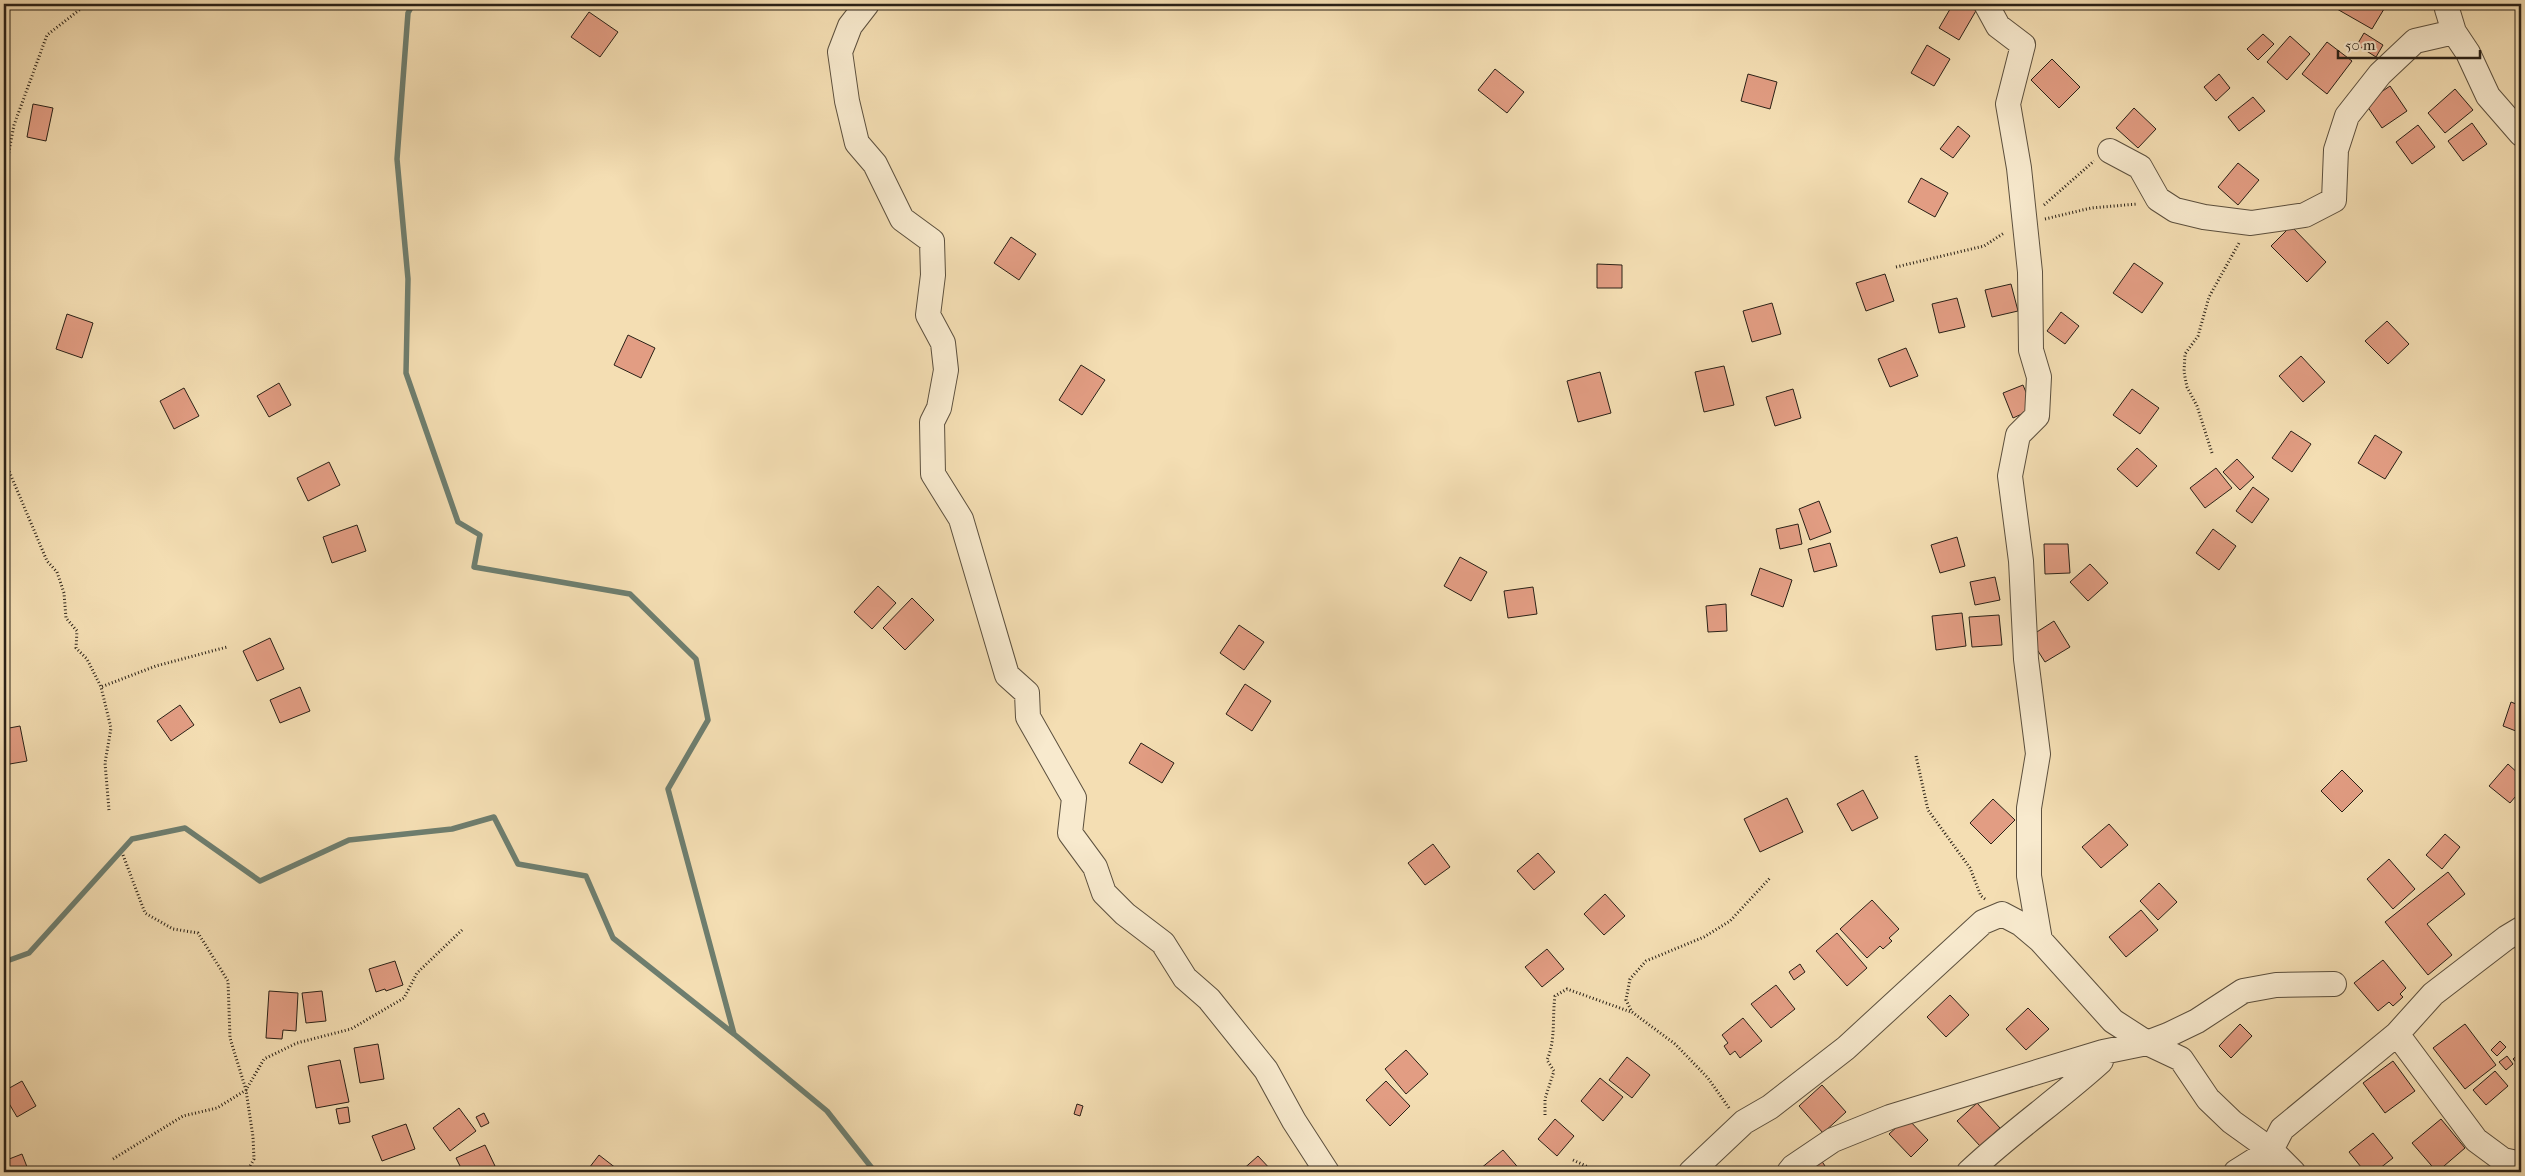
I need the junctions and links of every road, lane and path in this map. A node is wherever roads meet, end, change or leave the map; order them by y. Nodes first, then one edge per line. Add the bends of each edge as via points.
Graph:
1 (87, 4) edge
2 (867, 4) edge
3 (1986, 4) edge
4 (2448, 4) edge
5 (2454, 32) junction
6 (2521, 134) edge
7 (2110, 151) dead end
8 (4, 177) edge
9 (2158, 199) junction
10 (2024, 220) junction
11 (2251, 223) junction
12 (2212, 452) dead end
13 (4, 467) edge
14 (227, 647) dead end
15 (101, 687) junction
16 (1916, 756) dead end
17 (109, 810) dead end
18 (123, 855) dead end
19 (1770, 878) dead end
20 (2002, 914) junction
21 (2521, 929) edge
22 (462, 930) dead end
23 (2040, 940) junction
24 (2334, 984) dead end
25 (1632, 1012) junction
26 (2397, 1034) junction
27 (2147, 1043) junction
28 (2103, 1052) junction
29 (246, 1090) junction
30 (1545, 1115) dead end
31 (1744, 1122) junction
32 (2271, 1150) junction
33 (113, 1159) dead end
34 (1573, 1160) dead end
35 (2521, 1164) edge
36 (247, 1172) edge
37 (1327, 1172) edge
38 (1619, 1172) edge
39 (1691, 1172) edge
40 (1789, 1172) edge
41 (1968, 1172) edge
42 (2236, 1172) edge
43 (2294, 1172) edge

1 - 8 path via 47,36 14,125
2 - 37 street via 850,26 840,52 847,101 857,143 875,164 902,219 932,240 933,275 928,315 943,343 946,370 939,408 932,422 933,474 961,519 1007,675 1027,693 1028,717 1074,798 1070,833 1095,867 1104,893 1163,943 1185,978 1209,999 1238,1034 1266,1070
3 - 10 street via 1998,26 2023,45 2008,104
4 - 5 street
5 - 6 street via 2468,53 2488,96
5 - 11 street via 2415,41 2380,74 2347,116 2336,150 2334,200 2304,215
7 - 9 street via 2140,167
9 - 10 path
9 - 11 street via 2176,210
10 - 23 street via 2030,272 2032,350 2039,378 2037,416 2018,435 2010,476 2038,754 2029,808 2029,876
11 - 12 path via 2208,297 2198,336 2185,354 2184,372 2188,387
13 - 15 path via 9,471 47,561 56,572 64,593 66,618 77,631 76,648 87,659
14 - 15 path via 156,666
15 - 17 path via 111,728 105,763
16 - 20 path via 1928,810 1970,868 1981,896
18 - 29 path via 145,913 173,929 198,933 228,981 230,1038
19 - 25 path via 1730,921 1704,937 1646,961 1630,979 1626,1000
20 - 23 street
20 - 31 street via 1983,922 1846,1048 1770,1107
21 - 26 street via 2433,994
22 - 29 path via 417,973 404,998 351,1029 297,1043 264,1059
23 - 27 street via 2113,1021
24 - 27 street via 2276,985 2244,991 2197,1020
25 - 30 path via 1567,989 1555,996 1554,1036 1547,1060 1554,1071 1545,1099
25 - 31 path via 1675,1044
26 - 32 street via 2282,1129
26 - 35 street via 2476,1140 2503,1160
27 - 28 street
27 - 32 street via 2181,1059 2208,1099 2232,1122
28 - 40 street via 1890,1117 1833,1140
28 - 41 street via 2101,1061
29 - 33 path via 217,1108 183,1116
29 - 36 path via 254,1159
31 - 39 street
32 - 42 street
32 - 43 street
34 - 38 path via 1590,1168

